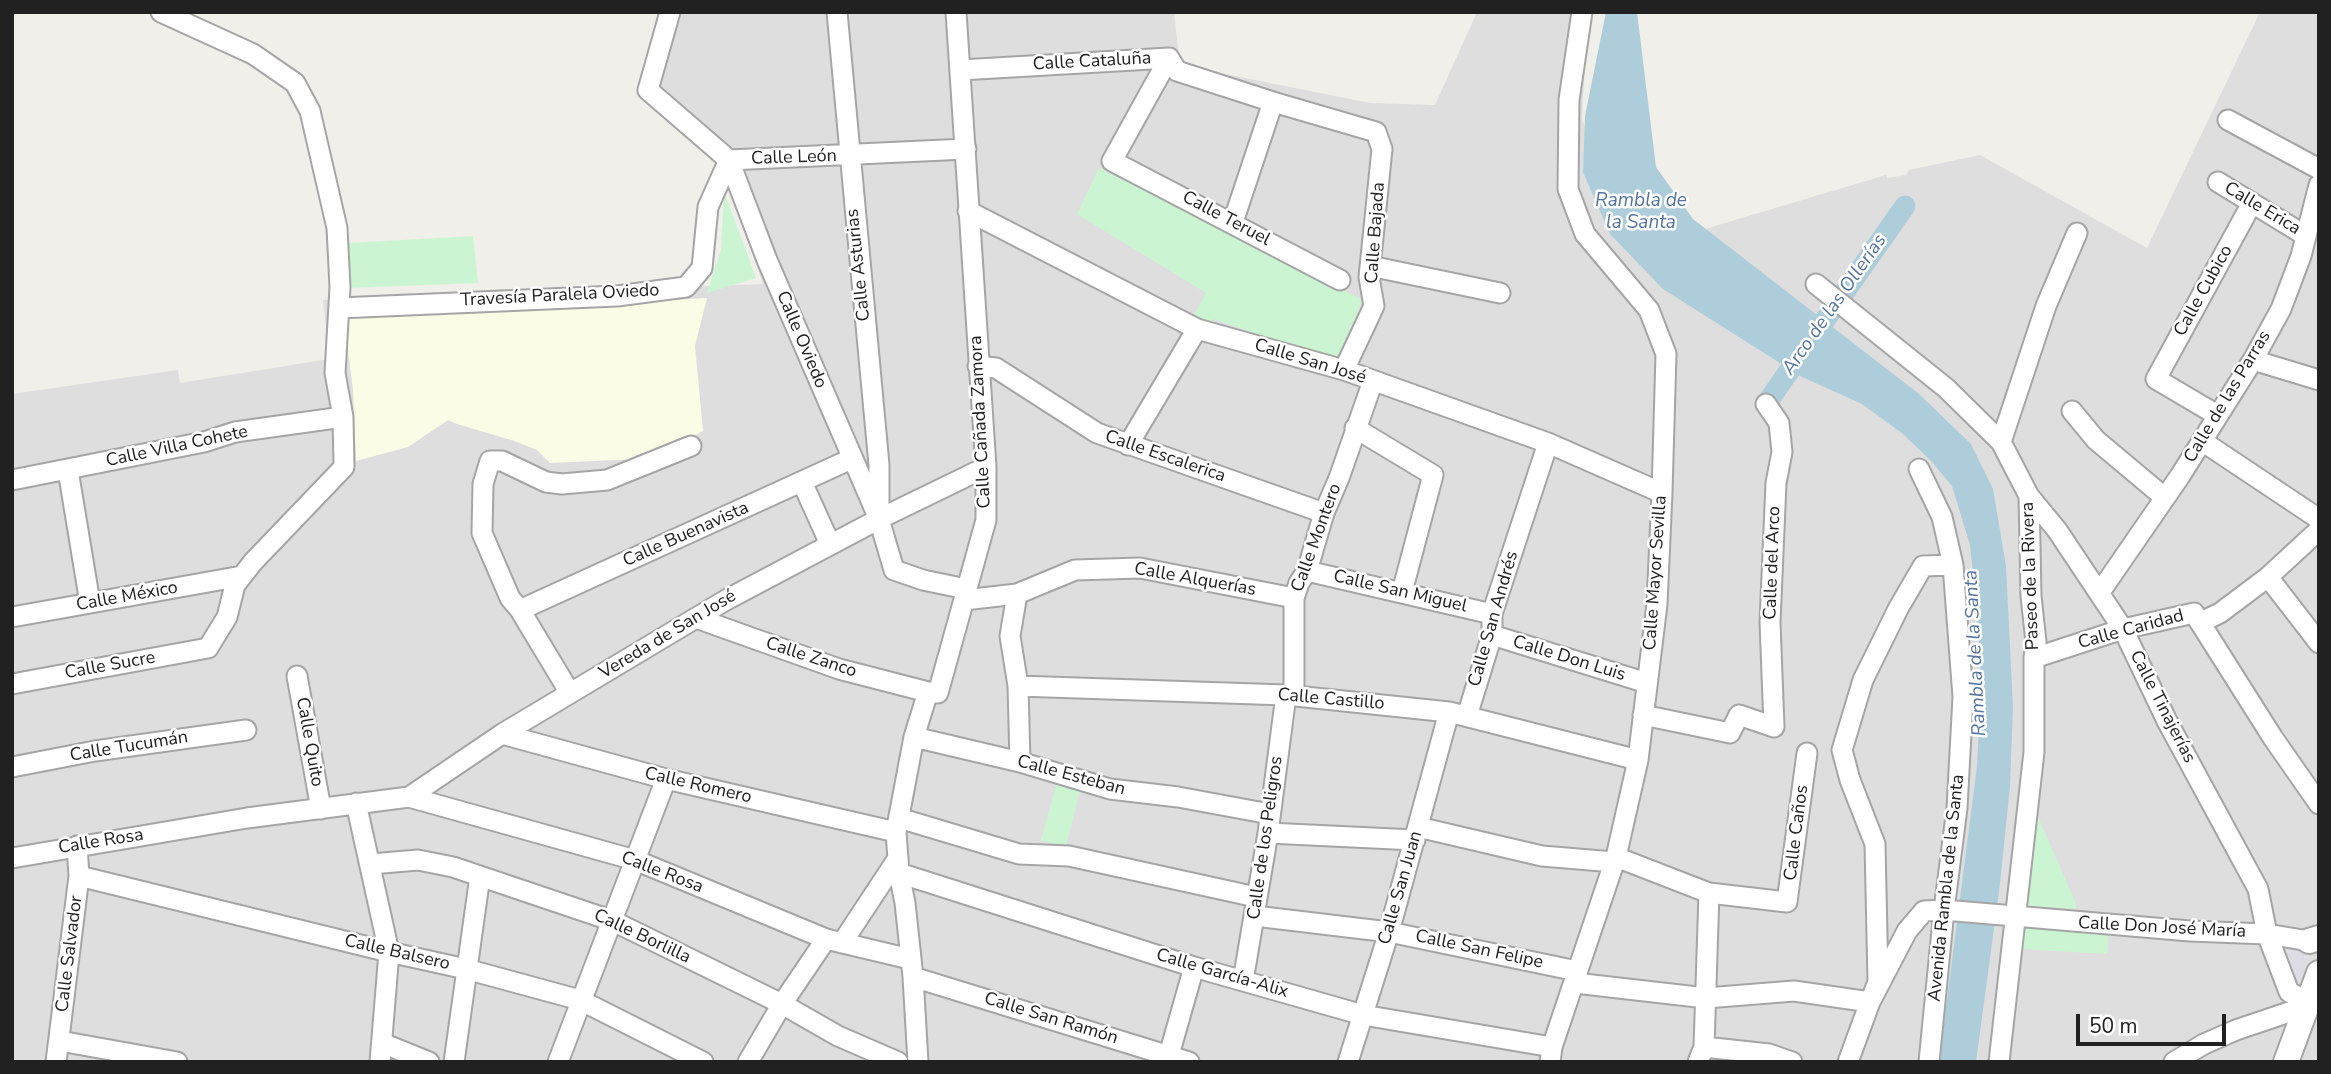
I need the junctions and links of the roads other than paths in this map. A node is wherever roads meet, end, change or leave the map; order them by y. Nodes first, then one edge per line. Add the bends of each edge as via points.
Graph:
1 (161, 12) edge
2 (670, 12) edge
3 (836, 12) edge
4 (956, 12) edge
5 (1582, 12) edge
6 (1168, 58) junction
7 (960, 70) junction
8 (1273, 102) junction
9 (2228, 120) dead end
10 (1376, 132) joint
11 (966, 149) junction
12 (849, 156) junction
13 (729, 160) junction
14 (2319, 169) edge
15 (2218, 182) dead end
16 (2319, 185) edge
17 (2252, 203) junction
18 (968, 211) junction
19 (1233, 222) junction
20 (2077, 233) dead end
21 (2306, 236) junction
22 (1370, 266) junction
23 (1340, 279) dead end
24 (1816, 284) dead end
25 (1500, 293) dead end
26 (339, 308) junction
27 (1197, 329) junction
28 (2253, 360) junction
29 (978, 366) junction
30 (1345, 370) junction
31 (2319, 380) edge
32 (1373, 382) junction
33 (1766, 404) dead end
34 (2072, 411) dead end
35 (2217, 415) junction
36 (343, 417) junction
37 (1355, 428) junction
38 (2202, 441) junction
39 (2001, 442) junction
40 (1548, 443) junction
41 (1128, 445) junction
42 (691, 446) dead end
43 (852, 459) junction
44 (986, 467) junction
45 (1919, 469) dead end
46 (68, 470) junction
47 (12, 480) edge
48 (802, 482) junction
49 (1662, 493) junction
50 (2029, 496) junction
51 (2164, 497) junction
52 (1324, 513) junction
53 (879, 519) junction
54 (2319, 519) edge
55 (2319, 530) edge
56 (830, 544) junction
57 (1953, 565) junction
58 (1307, 571) junction
59 (242, 576) junction
60 (2268, 578) junction
61 (1402, 592) junction
62 (2100, 592) junction
63 (1017, 594) junction
64 (965, 595) junction
65 (1294, 598) junction
66 (90, 603) junction
67 (520, 610) junction
68 (1492, 614) junction
69 (12, 617) edge
70 (696, 618) junction
71 (2201, 622) junction
72 (2123, 629) junction
73 (1492, 635) junction
74 (2319, 643) edge
75 (2034, 658) junction
76 (297, 676) dead end
77 (1647, 683) junction
78 (12, 684) edge
79 (1018, 686) junction
80 (928, 692) junction
81 (570, 693) junction
82 (1286, 695) junction
83 (1458, 714) junction
84 (1643, 715) junction
85 (246, 730) dead end
86 (502, 734) junction
87 (914, 737) junction
88 (1807, 753) dead end
89 (1637, 760) junction
90 (1020, 762) junction
91 (12, 767) edge
92 (666, 779) junction
93 (409, 797) junction
94 (356, 803) junction
95 (2319, 804) edge
96 (321, 809) junction
97 (1269, 824) junction
98 (898, 825) junction
99 (1417, 834) junction
100 (77, 846) junction
101 (12, 858) edge
102 (635, 860) junction
103 (1615, 860) junction
104 (371, 864) junction
105 (898, 865) junction
106 (79, 876) junction
107 (480, 876) junction
108 (1709, 893) junction
109 (1256, 906) junction
110 (1944, 910) junction
111 (2016, 918) junction
112 (613, 921) junction
113 (1390, 932) junction
114 (2267, 934) junction
115 (834, 941) junction
116 (2314, 941) edge
117 (389, 952) junction
118 (1194, 967) junction
119 (911, 968) junction
120 (466, 969) junction
121 (2319, 973) edge
122 (1576, 977) junction
123 (1243, 981) junction
124 (1706, 998) junction
125 (580, 1000) junction
126 (1870, 1002) junction
127 (782, 1004) junction
128 (2307, 1004) junction
129 (1363, 1015) junction
130 (60, 1041) junction
131 (381, 1052) edge
132 (1701, 1054) edge
133 (1552, 1058) edge
134 (1168, 1059) edge
135 (56, 1062) edge
136 (177, 1062) edge
137 (429, 1062) edge
138 (454, 1062) edge
139 (558, 1062) edge
140 (703, 1062) edge
141 (748, 1062) edge
142 (898, 1062) edge
143 (918, 1062) edge
144 (1189, 1062) edge
145 (1348, 1062) edge
146 (1792, 1062) edge
147 (1848, 1062) edge
148 (1929, 1062) edge
149 (1999, 1062) edge
150 (2174, 1062) edge
151 (2286, 1062) edge

1 - 26 street via 253,54 295,83 310,111 337,228
2 - 13 street, Calle León via 648,90
3 - 12 street, Calle Asturias
4 - 7 street, Calle Cañada Zamora
5 - 49 street, Calle Mayor Sevilla via 1569,100 1568,188 1585,234 1649,310 1666,354
6 - 7 street, Calle Cataluña
6 - 8 street, Calle Cataluña via 1177,71
6 - 19 street, Calle Teruel via 1112,161
7 - 11 street, Calle Cañada Zamora
8 - 10 street, Calle Cataluña
8 - 19 street
9 - 14 street
10 - 22 street, Calle Bajada via 1382,149
11 - 12 street, Calle León
11 - 18 street, Calle Cañada Zamora
12 - 13 street, Calle León
12 - 53 street, Calle Asturias via 879,465
13 - 26 street, Travesía Paralela Oviedo via 708,207 702,268 686,287 617,296
13 - 43 street, Calle Oviedo
15 - 17 street, Calle Erica
16 - 21 street, Calle de las Parras
17 - 21 street, Calle Erica
17 - 35 street, Calle Cubico via 2156,379
18 - 27 street, Calle San José
18 - 29 street, Calle Cañada Zamora
19 - 23 street, Calle Teruel
20 - 39 street via 2046,306
21 - 28 street, Calle de las Parras via 2281,309
22 - 25 street
22 - 30 street, Calle Bajada via 1374,306
24 - 39 street, Paseo de la Rivera via 1946,388
26 - 36 street via 335,373
27 - 30 street, Calle San José
27 - 41 street
28 - 31 street
28 - 35 street, Calle de las Parras
29 - 41 street, Calle Escalerica via 996,368 1097,433
29 - 44 street, Calle Cañada Zamora
30 - 32 street, Calle San José
32 - 37 street, Calle Montero
32 - 40 street, Calle San José
33 - 84 street, Calle del Arco via 1779,423 1782,452 1776,482 1770,622 1774,727 1739,715 1730,733
34 - 51 street via 2096,440
35 - 38 street, Calle de las Parras
36 - 46 street, Calle Villa Cohete via 235,432
36 - 59 street via 344,467
37 - 52 street, Calle Montero
37 - 61 street via 1433,475
38 - 51 street, Calle de las Parras
38 - 54 street
39 - 50 street, Paseo de la Rivera
40 - 49 street, Calle San José
40 - 68 street, Calle San Andrés
41 - 52 street, Calle Escalerica
42 - 67 street via 607,480 562,484 546,482 502,461 490,461 483,484 482,533 510,598
43 - 48 street, Calle Buenavista
43 - 53 street, Calle Oviedo
44 - 53 street, Vereda de San José
44 - 64 street, Calle Cañada Zamora via 986,520
45 - 57 street, Avenida Rambla de la Santa via 1942,517
46 - 47 street, Calle Villa Cohete
46 - 66 street
48 - 56 street
48 - 67 street, Calle Buenavista
49 - 77 street, Calle Mayor Sevilla via 1657,604
50 - 62 street, Calle Tinajerías
50 - 75 street, Paseo de la Rivera
51 - 62 street, Calle de las Parras
52 - 58 street, Calle Montero
53 - 56 street, Vereda de San José
53 - 64 street, Calle Alquerías via 894,570
55 - 60 street, Calle Caridad
56 - 70 street, Vereda de San José
57 - 110 street, Avenida Rambla de la Santa via 1963,697 1957,808
57 - 126 street via 1923,566 1863,680 1842,750 1875,844 1878,982
58 - 61 street, Calle San Miguel
58 - 65 street, Calle Montero
59 - 66 street, Calle México
59 - 78 street, Calle Sucre via 227,617 208,648
60 - 71 street, Calle Caridad
60 - 74 street
61 - 68 street, Calle San Miguel
62 - 72 street, Calle Tinajerías
63 - 64 street, Calle Alquerías
63 - 65 street, Calle Alquerías via 1075,570 1140,568
63 - 79 street via 1010,636
64 - 80 street, Calle Cañada Zamora via 938,693
65 - 82 street, Calle Montero via 1294,691
66 - 69 street, Calle México
67 - 81 street
68 - 73 street, Calle San Andrés
70 - 80 street, Calle Zanco via 838,669
70 - 81 street, Vereda de San José
71 - 72 street, Calle Caridad via 2194,613
71 - 95 street
72 - 75 street, Calle Caridad
72 - 114 street, Calle Tinajerías via 2258,889
73 - 77 street, Calle Don Luis
73 - 83 street, Calle San Andrés
75 - 111 street, Paseo de la Rivera via 2034,751
76 - 96 street, Calle Quito
77 - 84 street, Calle Mayor Sevilla
79 - 82 street, Calle Castillo
79 - 90 street
80 - 87 street, Calle Cañada Zamora
81 - 86 street, Vereda de San José
82 - 83 street, Calle Castillo
82 - 97 street, Calle de los Peligros
83 - 89 street, Calle Castillo
83 - 99 street, Calle San Juan
84 - 89 street, Calle Mayor Sevilla
85 - 91 street, Calle Tucumán
86 - 92 street, Calle Romero
86 - 93 street, Vereda de San José
87 - 90 street, Calle Esteban
87 - 98 street, Calle Cañada Zamora
88 - 108 street, Calle Caños via 1787,902
89 - 103 street, Calle Mayor Sevilla
90 - 97 street, Calle Esteban via 1110,789 1178,797
92 - 98 street, Calle Romero
92 - 102 street
93 - 94 street, Vereda de San José
93 - 102 street, Calle Rosa
94 - 96 street, Calle Rosa
94 - 104 street
96 - 100 street, Calle Rosa
97 - 99 street, Calle Esteban
97 - 109 street, Calle de los Peligros
98 - 105 street, Calle Cañada Zamora
98 - 109 street, Calle Romero via 1019,855 1069,856
99 - 103 street, Calle Esteban via 1542,856
99 - 113 street, Calle San Juan
100 - 101 street, Calle Rosa
100 - 106 street, Calle Salvador
102 - 112 street
102 - 115 street, Calle Rosa
103 - 108 street, Calle Caños
103 - 122 street, Calle Mayor Sevilla
104 - 107 street, Calle Borlilla via 418,860
104 - 117 street
105 - 115 street
105 - 118 street, Calle García-Alix
105 - 119 street, Calle Cañada Zamora
106 - 117 street, Calle Balsero
106 - 130 street, Calle Salvador
107 - 112 street, Calle Borlilla
107 - 120 street
108 - 124 street
109 - 113 street, Calle San Felipe
109 - 123 street, Calle de los Peligros
110 - 111 street, Calle Don José María
110 - 126 street via 1924,911 1907,931
110 - 148 street, Avenida Rambla de la Santa
111 - 114 street, Calle Don José María
111 - 149 street
112 - 125 street
112 - 127 street, Calle Borlilla
113 - 122 street, Calle San Felipe
113 - 129 street, Calle San Juan
114 - 116 street, Calle Don José María
114 - 128 street, Calle Tinajerías via 2290,992
115 - 119 street, Calle Rosa
115 - 127 street
117 - 120 street, Calle Balsero
117 - 131 street
118 - 123 street, Calle García-Alix
118 - 134 street
119 - 134 street, Calle San Ramón
119 - 143 street, Calle Cañada Zamora
120 - 125 street, Calle Balsero
120 - 138 street
121 - 128 street
122 - 124 street, Calle San Felipe
122 - 133 street, Calle Mayor Sevilla
123 - 129 street, Calle García-Alix
124 - 126 street, Calle San Felipe via 1794,991
124 - 132 street
125 - 139 street
125 - 140 street, Calle Balsero
126 - 147 street
127 - 141 street
127 - 142 street, Calle Borlilla via 838,1037
128 - 150 street via 2236,1030
128 - 151 street
129 - 133 street, Calle García-Alix
129 - 145 street, Calle San Juan
130 - 135 street, Calle Salvador
130 - 136 street
131 - 137 street
132 - 146 street via 1769,1054
134 - 144 street, Calle San Ramón

